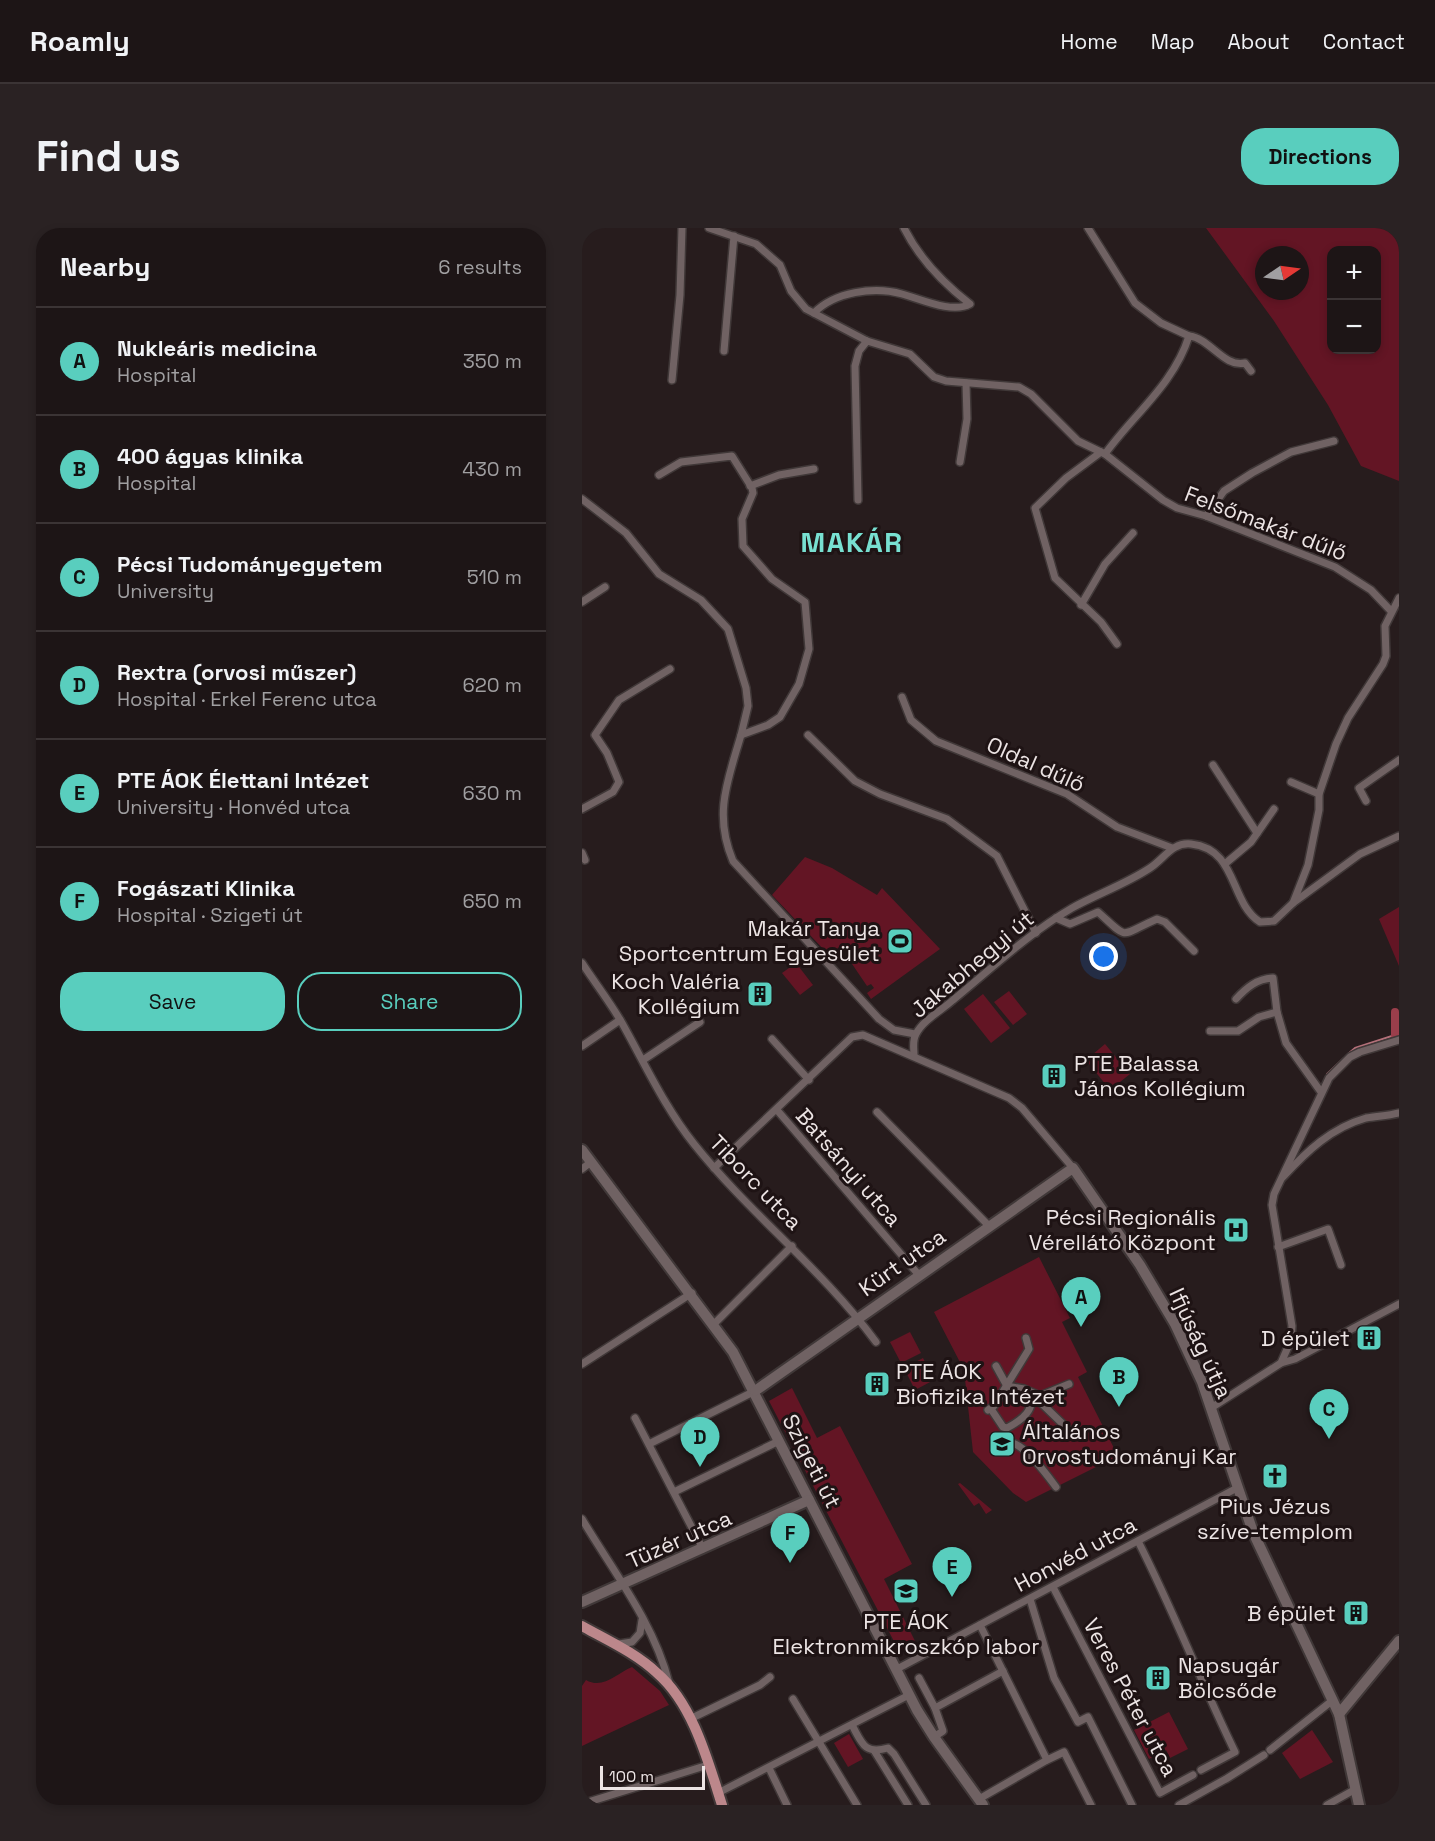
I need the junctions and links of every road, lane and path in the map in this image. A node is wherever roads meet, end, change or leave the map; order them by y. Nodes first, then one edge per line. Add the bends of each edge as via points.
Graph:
1 (682, 228) edge
2 (709, 228) edge
3 (904, 228) edge
4 (1088, 228) edge
5 (734, 236) junction
6 (814, 313) junction
7 (1189, 336) junction
8 (867, 341) junction
9 (724, 351) dead end
10 (1251, 371) dead end
11 (672, 380) dead end
12 (966, 383) junction
13 (1334, 441) dead end
14 (1103, 453) junction
15 (960, 462) dead end
16 (814, 469) dead end
17 (659, 475) dead end
18 (750, 486) junction
19 (582, 499) edge
20 (858, 500) dead end
21 (1206, 516) junction
22 (1133, 533) dead end
23 (605, 587) dead end
24 (1399, 598) edge
25 (582, 603) edge
26 (1081, 605) junction
27 (1391, 611) junction
28 (1117, 644) dead end
29 (670, 669) dead end
30 (902, 697) dead end
31 (741, 735) junction
32 (808, 735) dead end
33 (1399, 760) edge
34 (1213, 765) dead end
35 (1291, 782) dead end
36 (1319, 794) junction
37 (1366, 801) dead end
38 (582, 809) edge
39 (1274, 810) dead end
40 (1257, 833) junction
41 (1399, 836) edge
42 (1172, 848) junction
43 (1226, 863) junction
44 (1293, 903) junction
45 (1056, 918) junction
46 (1036, 933) junction
47 (1194, 951) dead end
48 (582, 963) edge
49 (1236, 999) dead end
50 (1277, 1012) junction
51 (620, 1020) junction
52 (700, 1022) dead end
53 (1210, 1031) dead end
54 (915, 1034) junction
55 (772, 1039) dead end
56 (1399, 1040) edge
57 (582, 1046) edge
58 (914, 1056) junction
59 (643, 1060) junction
60 (809, 1080) junction
61 (1321, 1092) junction
62 (777, 1110) junction
63 (877, 1112) dead end
64 (1399, 1113) edge
65 (582, 1150) edge
66 (586, 1165) edge
67 (714, 1168) junction
68 (1073, 1168) junction
69 (1281, 1179) junction
70 (989, 1226) junction
71 (792, 1246) junction
72 (1278, 1247) junction
73 (1341, 1266) dead end
74 (918, 1274) junction
75 (692, 1293) junction
76 (1399, 1304) edge
77 (858, 1317) junction
78 (714, 1324) junction
79 (1026, 1338) dead end
80 (876, 1342) dead end
81 (1287, 1352) junction
82 (1295, 1359) junction
83 (1281, 1363) junction
84 (582, 1364) edge
85 (996, 1366) dead end
86 (1012, 1378) junction
87 (1069, 1384) dead end
88 (1007, 1386) junction
89 (1018, 1388) junction
90 (754, 1391) junction
91 (1037, 1399) junction
92 (1211, 1408) junction
93 (635, 1418) dead end
94 (1006, 1428) junction
95 (1070, 1430) dead end
96 (778, 1441) junction
97 (649, 1444) junction
98 (1056, 1487) dead end
99 (1238, 1488) junction
100 (674, 1492) junction
101 (809, 1500) junction
102 (791, 1509) junction
103 (816, 1513) junction
104 (582, 1519) edge
105 (1138, 1541) junction
106 (704, 1549) junction
107 (625, 1584) junction
108 (1053, 1587) junction
109 (1030, 1599) junction
110 (582, 1602) edge
111 (642, 1620) junction
112 (980, 1625) junction
113 (582, 1626) edge
114 (1399, 1641) edge
115 (614, 1644) junction
116 (897, 1669) junction
117 (1003, 1671) junction
118 (770, 1677) dead end
119 (919, 1678) dead end
120 (670, 1685) junction
121 (909, 1695) junction
122 (793, 1699) dead end
123 (1334, 1700) junction
124 (936, 1708) junction
125 (1339, 1714) junction
126 (690, 1719) junction
127 (852, 1725) junction
128 (938, 1734) junction
129 (818, 1743) junction
130 (875, 1752) junction
131 (1047, 1760) junction
132 (708, 1765) junction
133 (769, 1768) junction
134 (1201, 1770) dead end
135 (1193, 1775) dead end
136 (1354, 1790) junction
137 (718, 1793) junction
138 (981, 1802) edge
139 (582, 1804) edge
140 (722, 1805) edge
141 (787, 1805) edge
142 (857, 1805) edge
143 (908, 1805) edge
144 (926, 1805) edge
145 (1091, 1805) edge
146 (1132, 1805) edge
147 (1179, 1805) edge
148 (1327, 1805) edge
149 (1359, 1805) edge

1 - 11 street
2 - 5 street, Felsőmakár dűlő
3 - 6 street via 928,266 970,304 946,306 900,293 876,291 834,298
4 - 7 street via 1135,303 1161,323
5 - 6 street, Felsőmakár dűlő via 756,244 780,265 798,302
5 - 9 street
6 - 8 street, Felsőmakár dűlő
7 - 10 street via 1204,341 1232,363 1245,363
7 - 14 street via 1173,375
8 - 12 street, Felsőmakár dűlő via 910,354 934,377
8 - 20 street via 855,366
12 - 14 street, Felsőmakár dűlő via 1019,387 1032,394 1078,441
12 - 15 street via 967,419
13 - 21 street via 1291,452 1252,473 1224,491
14 - 21 street, Felsőmakár dűlő via 1177,508
14 - 26 street via 1066,478 1035,508 1054,578
16 - 18 street
17 - 18 street via 681,462 732,456
18 - 31 street via 753,493 742,519 743,546 772,579 806,602 809,649 799,684 780,717
19 - 31 street via 626,533 659,574 701,600 729,628 746,688 748,706
21 - 27 street, Felsőmakár dűlő via 1335,567 1371,590
22 - 26 street via 1105,564
23 - 25 street
24 - 27 street
26 - 28 street via 1101,622
27 - 36 street via 1385,626 1383,664 1348,718
29 - 38 street via 619,700 609,719 599,727 595,735 619,782 613,792
30 - 42 street, Oldal dűlő via 911,720 936,741 1067,794 1117,827
31 - 54 street via 723,796 726,845 733,861 879,1019 894,1030
32 - 46 street via 855,781 947,819 997,856
33 - 37 street via 1359,788
34 - 40 street
35 - 36 street
36 - 44 street via 1312,848
39 - 40 street
40 - 43 street
41 - 44 street via 1360,854
42 - 43 street via 1199,845
42 - 45 street, Jakabhegyi út via 1150,868
43 - 44 street via 1245,908 1260,922 1274,921
45 - 46 street, Jakabhegyi út
45 - 47 street, Jakabhegyi út via 1070,924 1098,912 1122,934 1157,919
46 - 54 street, Jakabhegyi út
48 - 51 street, Tiborc utca
49 - 50 street via 1247,987 1263,978 1273,978
50 - 53 street via 1259,1017 1238,1031
50 - 61 street via 1286,1043
51 - 57 street
51 - 59 street, Tiborc utca
52 - 59 street
54 - 58 street, Jakabhegyi út
55 - 60 street
56 - 61 street via 1350,1057
58 - 60 street via 863,1035 852,1037
58 - 68 street via 1016,1103
59 - 67 street, Tiborc utca via 693,1143
60 - 62 street
61 - 69 street
62 - 67 street
62 - 74 street, Batsányi utca
63 - 70 street
64 - 69 street via 1366,1118 1335,1130 1308,1150
65 - 66 street, Szigeti út
66 - 75 street, Szigeti út
67 - 71 street, Tiborc utca
68 - 70 street, Kürt utca
68 - 92 street, Ifjúság útja via 1175,1324
69 - 72 street via 1272,1205
70 - 74 street, Kürt utca
71 - 77 street, Tiborc utca
71 - 78 street
72 - 73 street via 1328,1229
72 - 81 street via 1292,1326
74 - 77 street, Kürt utca
75 - 78 street, Szigeti út
75 - 84 street
76 - 82 street
77 - 80 street, Tiborc utca
77 - 90 street, Kürt utca
78 - 90 street, Szigeti út
79 - 86 street via 1030,1348
81 - 82 street
81 - 83 street
82 - 83 street
83 - 92 street
85 - 88 street
86 - 88 street
86 - 89 street
87 - 91 street
88 - 89 street
88 - 94 street via 990,1410
89 - 91 street
90 - 96 street, Szigeti út
90 - 97 street
91 - 94 street via 1029,1411
91 - 95 street
92 - 99 street, Ifjúság útja
93 - 97 street
94 - 98 street via 1006,1444 1014,1442
96 - 100 street
96 - 101 street, Szigeti út
97 - 100 street
99 - 105 street, Honvéd utca
99 - 123 street, Ifjúság útja via 1291,1617
100 - 106 street
101 - 102 street, Tüzér utca
101 - 103 street, Szigeti út
102 - 103 street
102 - 106 street, Tüzér utca
103 - 116 street, Szigeti út
104 - 107 street
105 - 108 street, Honvéd utca
105 - 134 street, Veres Péter utca via 1235,1752
106 - 107 street, Tüzér utca
107 - 110 street, Tüzér utca
107 - 111 street
108 - 109 street, Honvéd utca
108 - 135 street, Veres Péter utca via 1160,1793
109 - 112 street, Honvéd utca
109 - 146 street via 1054,1678 1078,1722 1088,1717
111 - 115 street via 640,1633 632,1642
111 - 120 street via 661,1656
112 - 116 street, Honvéd utca
112 - 117 street
113 - 115 main road
114 - 125 street
115 - 120 main road via 648,1665
116 - 121 street, Szigeti út
117 - 124 street
117 - 131 street
118 - 126 street
119 - 124 street
120 - 126 main road
121 - 127 street
121 - 128 street, Szigeti út
122 - 129 street
123 - 125 street, Ifjúság útja
123 - 147 street via 1267,1753
124 - 128 street
125 - 136 street, Ifjúság útja
126 - 132 main road
127 - 129 street
127 - 130 street via 862,1744
128 - 138 street, Szigeti út
129 - 133 street
129 - 142 street
130 - 143 street
130 - 144 street via 888,1748
131 - 138 street
131 - 145 street via 1064,1752
132 - 137 main road
132 - 139 street
133 - 137 street
133 - 141 street
136 - 148 street
136 - 149 street, Ifjúság útja
137 - 140 main road

